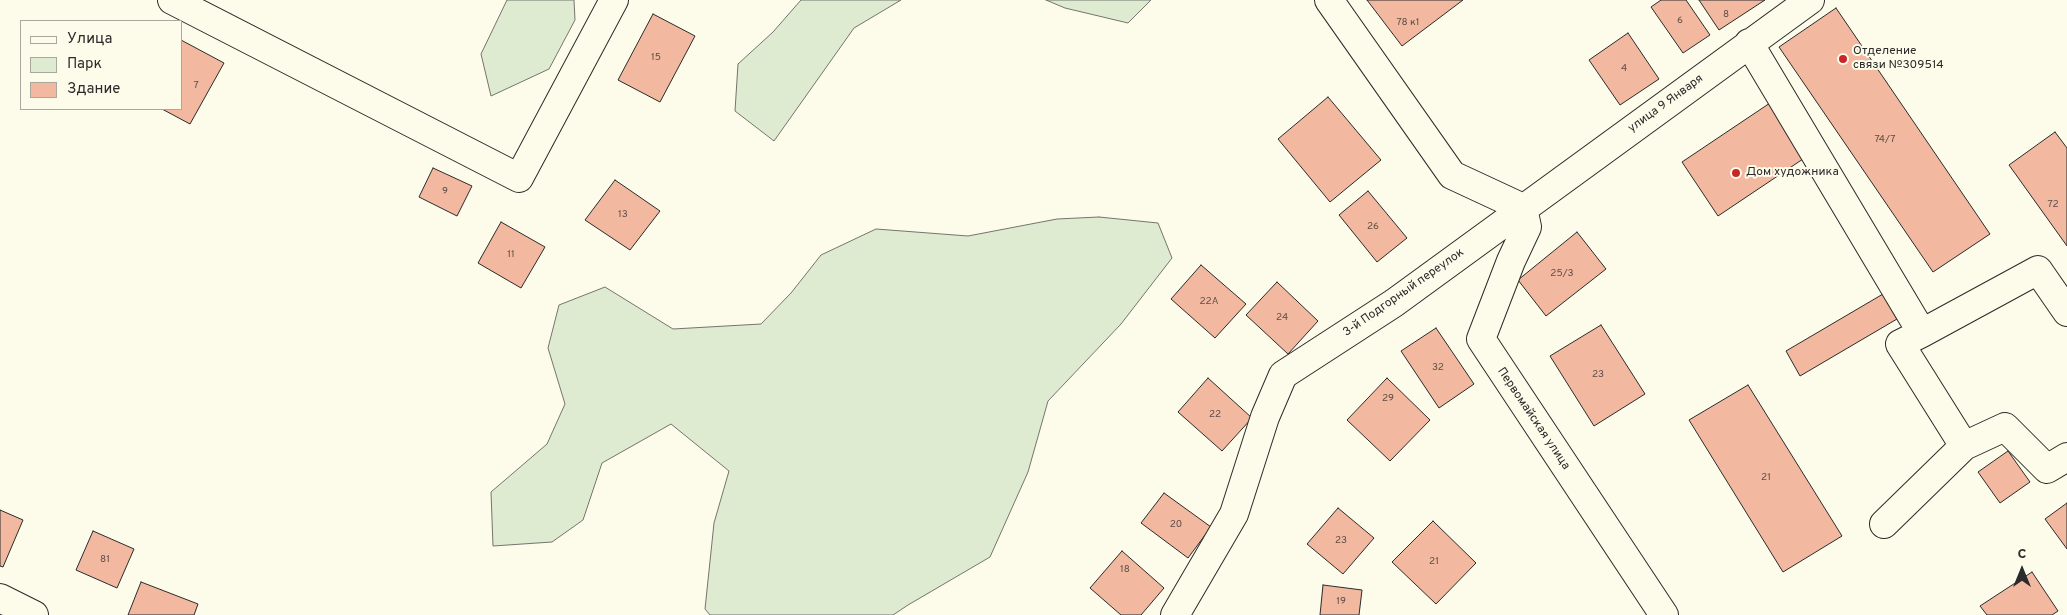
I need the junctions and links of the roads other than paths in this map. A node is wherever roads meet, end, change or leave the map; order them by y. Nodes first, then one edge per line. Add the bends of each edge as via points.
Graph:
1 (172, 0) edge
2 (614, 0) edge
3 (1329, 0) edge
4 (1810, 0) edge
5 (1749, 43) junction
6 (1523, 208) junction
7 (2067, 312) edge
8 (1922, 333) junction
9 (1964, 446) junction
10 (2067, 457) edge
11 (1884, 524) dead end
12 (0, 598) edge
13 (34, 615) edge
14 (1175, 615) edge
15 (1664, 615) edge

1 - 2 street via 519,178
3 - 6 street via 1452,175
4 - 5 street, улица 9 Января
5 - 6 street, улица 9 Января
5 - 8 street
6 - 14 street, 3-й Подгорный переулок via 1394,303 1283,375 1265,416 1234,514
6 - 15 street, Первомайская улица via 1527,227 1481,339
7 - 8 street via 2038,270
8 - 9 street via 1900,344
9 - 10 street via 2005,427 2047,470
9 - 11 street
12 - 13 street

